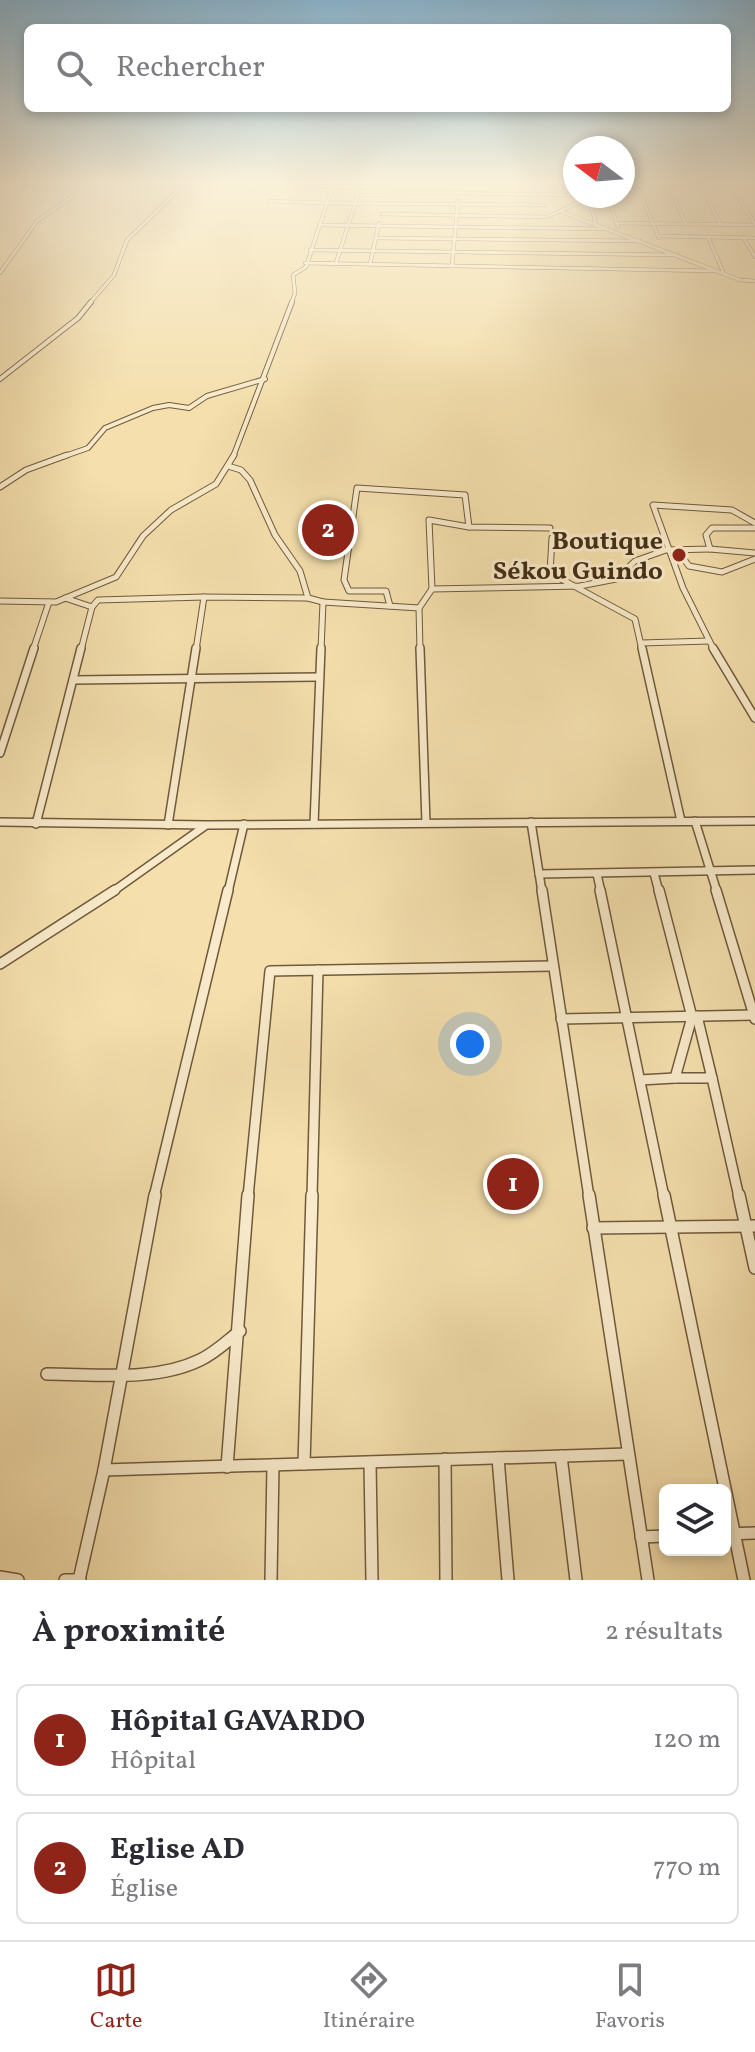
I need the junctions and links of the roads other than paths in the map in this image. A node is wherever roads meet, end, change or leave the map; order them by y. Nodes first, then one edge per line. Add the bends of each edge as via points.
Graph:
1 (12, 256) edge
2 (121, 256) edge
3 (308, 256) edge
4 (338, 256) edge
5 (372, 256) edge
6 (453, 256) edge
7 (555, 256) edge
8 (610, 256) edge
9 (667, 256) edge
10 (679, 256) edge
11 (716, 256) edge
12 (305, 263) junction
13 (336, 263) junction
14 (370, 264) junction
15 (452, 266) junction
16 (558, 268) junction
17 (614, 268) junction
18 (673, 269) junction
19 (716, 271) junction
20 (0, 273) edge
21 (724, 274) junction
22 (755, 281) edge
23 (0, 379) edge
24 (265, 379) junction
25 (228, 466) junction
26 (0, 487) edge
27 (755, 525) edge
28 (469, 527) junction
29 (550, 528) dead end
30 (552, 538) dead end
31 (710, 549) junction
32 (666, 550) junction
33 (677, 550) junction
34 (755, 553) edge
35 (755, 559) edge
36 (580, 586) junction
37 (432, 589) junction
38 (204, 597) junction
39 (65, 598) junction
40 (308, 598) junction
41 (0, 601) edge
42 (49, 602) junction
43 (323, 602) junction
44 (390, 606) junction
45 (92, 607) junction
46 (419, 608) junction
47 (709, 641) junction
48 (641, 643) junction
49 (192, 676) junction
50 (318, 677) junction
51 (74, 680) junction
52 (755, 718) edge
53 (0, 753) edge
54 (681, 821) junction
55 (695, 821) junction
56 (755, 821) edge
57 (0, 822) edge
58 (531, 822) junction
59 (426, 823) junction
60 (36, 824) junction
61 (244, 824) junction
62 (314, 824) junction
63 (168, 825) junction
64 (206, 825) junction
65 (755, 870) edge
66 (710, 872) junction
67 (654, 873) junction
68 (539, 874) junction
69 (597, 874) junction
70 (0, 964) edge
71 (553, 966) junction
72 (318, 970) junction
73 (755, 976) edge
74 (742, 977) junction
75 (694, 1017) junction
76 (754, 1017) edge
77 (627, 1018) junction
78 (561, 1019) junction
79 (675, 1078) junction
80 (712, 1078) junction
81 (640, 1080) junction
82 (750, 1226) edge
83 (671, 1227) junction
84 (593, 1228) junction
85 (755, 1268) edge
86 (240, 1331) junction
87 (122, 1373) junction
88 (47, 1374) dead end
89 (628, 1454) junction
90 (561, 1456) junction
91 (498, 1458) junction
92 (445, 1459) junction
93 (370, 1463) junction
94 (304, 1464) junction
95 (273, 1465) junction
96 (227, 1467) junction
97 (104, 1470) junction
98 (720, 1484) edge
99 (755, 1533) edge
100 (731, 1534) edge
101 (659, 1536) edge
102 (641, 1537) junction
103 (731, 1537) edge
104 (0, 1577) edge
105 (80, 1579) edge
106 (18, 1580) edge
107 (65, 1580) edge
108 (271, 1580) edge
109 (372, 1580) edge
110 (446, 1580) edge
111 (508, 1580) edge
112 (576, 1580) edge
113 (648, 1580) edge
114 (744, 1580) edge

1 - 20 street
2 - 23 street via 114,275 78,318
3 - 12 street
4 - 13 street
5 - 14 street
6 - 15 street
7 - 16 street
8 - 17 street
9 - 18 street
10 - 19 street
11 - 21 street
12 - 13 street
12 - 24 street via 293,275 295,293
13 - 14 street
14 - 15 street
15 - 16 street
16 - 17 street
17 - 18 street
18 - 19 street
19 - 21 street
21 - 22 street
24 - 25 street
24 - 26 street via 207,396 189,408 146,408 107,424 88,448 26,470
25 - 39 street via 216,484 171,510 143,536 116,577
25 - 40 street via 250,480 275,535 300,571
27 - 31 street via 712,528 706,535
27 - 32 street via 732,510 653,505
28 - 29 street
28 - 37 street via 429,520
28 - 44 street via 465,495 357,488 344,580 349,591 386,591
30 - 36 street via 550,573
31 - 33 street
31 - 34 street
32 - 33 street
32 - 36 street via 635,561 616,579
32 - 47 street
33 - 35 street via 689,566 722,572
36 - 37 street
36 - 48 street via 635,619
37 - 46 street
38 - 40 street
38 - 45 street via 98,600
38 - 49 street
39 - 42 street
39 - 45 street
40 - 43 street
41 - 42 street
42 - 53 street
43 - 44 street
43 - 50 street
44 - 46 street
45 - 51 street
46 - 59 street
47 - 48 street
47 - 52 street
48 - 54 street
49 - 50 street
49 - 51 street
49 - 63 street
50 - 62 street
51 - 60 street
54 - 55 street
54 - 58 street
55 - 56 street
55 - 66 street
57 - 60 street
58 - 59 street
58 - 68 street
59 - 62 street
60 - 63 street
61 - 62 street
61 - 64 street
61 - 87 street via 152,1206
63 - 64 street
64 - 70 street
65 - 66 street
66 - 67 street
66 - 74 street
67 - 69 street
67 - 75 street
68 - 69 street
68 - 71 street
69 - 77 street
71 - 72 street
71 - 78 street
72 - 86 street via 270,971
72 - 94 street
73 - 74 street
74 - 76 street
75 - 76 street
75 - 77 street
75 - 79 street
75 - 80 street
77 - 78 street
77 - 81 street
78 - 84 street
79 - 80 street
79 - 81 street
80 - 82 street
81 - 83 street
82 - 83 street
82 - 85 street
83 - 84 street
83 - 98 street
84 - 89 street
86 - 87 street via 191,1364
86 - 96 street
87 - 88 street
87 - 97 street
89 - 90 street
89 - 102 street
90 - 91 street
90 - 112 street
91 - 92 street
91 - 111 street
92 - 93 street
92 - 110 street
93 - 94 street
93 - 109 street
94 - 95 street
95 - 96 street
95 - 108 street
96 - 97 street
97 - 105 street
99 - 100 street
101 - 102 street
102 - 113 street
103 - 114 street
104 - 106 street
105 - 107 street

